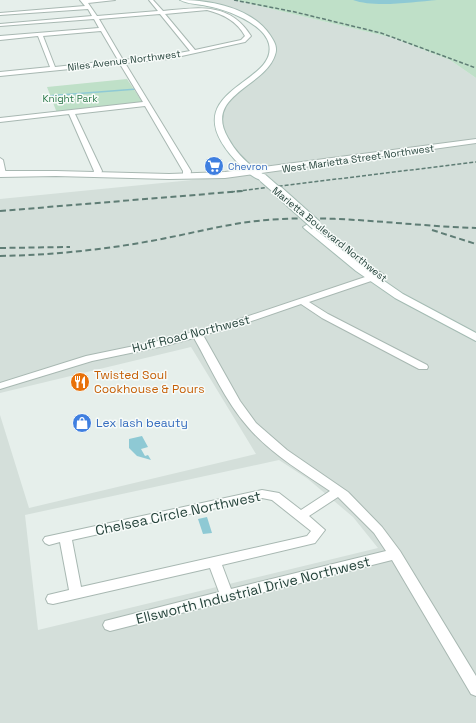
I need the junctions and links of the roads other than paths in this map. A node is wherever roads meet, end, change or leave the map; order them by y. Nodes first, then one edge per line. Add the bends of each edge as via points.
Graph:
1 (113, 0) edge
2 (151, 0) edge
3 (183, 0) edge
4 (85, 3) edge
5 (160, 12) junction
6 (0, 14) edge
7 (95, 18) junction
8 (31, 23) junction
9 (0, 25) edge
10 (102, 29) junction
11 (37, 35) junction
12 (0, 38) edge
13 (193, 51) junction
14 (121, 62) junction
15 (54, 68) junction
16 (0, 74) edge
17 (146, 104) junction
18 (71, 112) junction
19 (0, 120) edge
20 (476, 141) edge
21 (0, 160) edge
22 (1, 174) edge
23 (97, 174) junction
24 (187, 176) junction
25 (257, 177) junction
26 (376, 277) junction
27 (302, 301) junction
28 (476, 329) edge
29 (197, 334) junction
30 (476, 338) edge
31 (423, 367) dead end
32 (1, 383) edge
33 (339, 492) junction
34 (302, 515) junction
35 (65, 537) junction
36 (49, 540) dead end
37 (396, 554) junction
38 (214, 561) junction
39 (76, 594) junction
40 (227, 596) junction
41 (53, 599) dead end
42 (110, 625) dead end
43 (476, 689) edge

1 - 4 street
2 - 5 street
3 - 25 main road via 218,6 243,15 257,24 273,42 271,58 228,98 220,109 218,120 227,144
4 - 6 street
4 - 7 street
5 - 7 street, Niles Avenue Northwest
5 - 13 street
5 - 13 street, Niles Avenue Northwest via 197,9 223,12 244,29 248,36 243,41
7 - 8 street, Niles Avenue Northwest
7 - 10 street
8 - 9 street, Niles Avenue Northwest
8 - 11 street
10 - 11 street
10 - 14 street
11 - 12 street
11 - 15 street
13 - 14 street, Niles Avenue Northwest via 168,57
14 - 15 street, Niles Avenue Northwest
14 - 17 street
15 - 16 street, Niles Avenue Northwest
17 - 18 street
17 - 24 street via 187,171
18 - 19 street
18 - 23 street via 98,171
20 - 25 main road, West Marietta Street Northwest
21 - 22 street via 3,170
22 - 23 main road, West Marietta Street Northwest
23 - 24 main road, West Marietta Street Northwest
24 - 25 main road, West Marietta Street Northwest
25 - 26 main road, Marietta Boulevard Northwest via 312,226
26 - 27 street, Huff Road Northwest
26 - 28 main road, Marietta Boulevard Northwest
26 - 30 main road via 399,296
27 - 29 street, Huff Road Northwest
27 - 31 street via 325,316
29 - 32 street, Huff Road Northwest via 90,358
29 - 33 street via 235,402 252,425 283,453
33 - 34 street
33 - 37 street via 374,525
34 - 35 street, Chelsea Circle Northwest via 275,496 262,494
34 - 38 street, Chelsea Circle Northwest via 319,530 311,540
35 - 36 street, Chelsea Circle Northwest
35 - 39 street
37 - 40 street, Ellsworth Industrial Drive Northwest
37 - 43 street
38 - 39 street, Chelsea Circle Northwest
38 - 40 street
39 - 41 street, Chelsea Circle Northwest
40 - 42 street, Ellsworth Industrial Drive Northwest

